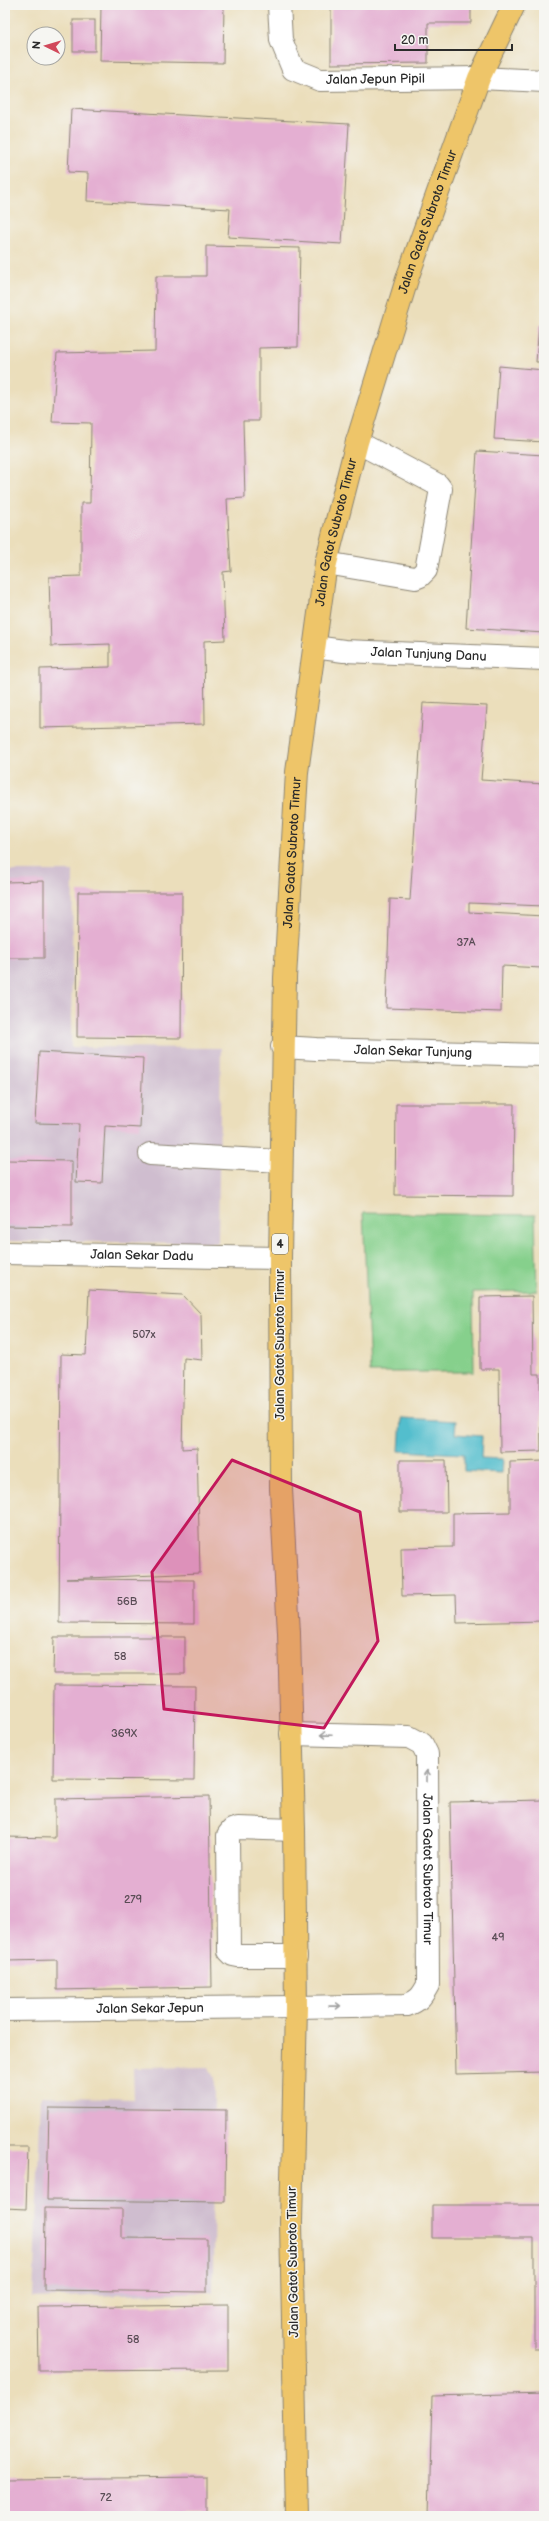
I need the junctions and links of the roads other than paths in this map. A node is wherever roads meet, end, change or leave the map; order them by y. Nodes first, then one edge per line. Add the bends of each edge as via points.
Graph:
1 (279, 5) edge
2 (514, 5) edge
3 (479, 78) junction
4 (544, 81) edge
5 (357, 442) junction
6 (326, 563) junction
7 (314, 647) junction
8 (544, 659) edge
9 (282, 1046) junction
10 (544, 1055) edge
11 (150, 1154) dead end
12 (280, 1161) junction
13 (5, 1253) edge
14 (280, 1258) junction
15 (291, 1734) junction
16 (294, 1830) junction
17 (296, 1956) junction
18 (296, 2007) junction
19 (5, 2010) edge
20 (297, 2516) edge

1 - 3 street, Jalan Jepun Pipil via 282,40 293,69 320,80
2 - 3 highway, Jalan Gatot Subroto Timur / 4
3 - 4 street, Jalan Jepun Pipil
3 - 5 highway, Jalan Gatot Subroto Timur / 4 via 403,290
5 - 6 highway, Jalan Gatot Subroto Timur / 4
5 - 6 street via 438,485 441,489 426,570 415,578
6 - 7 highway, Jalan Gatot Subroto Timur / 4
7 - 8 street, Jalan Tunjung Danu via 344,651
7 - 9 highway, Jalan Gatot Subroto Timur / 4 via 297,772
9 - 10 street, Jalan Sekar Tunjung via 316,1050
9 - 12 highway, Jalan Gatot Subroto Timur / 4
11 - 12 street
12 - 14 highway, Jalan Gatot Subroto Timur / 4
13 - 14 street, Jalan Sekar Dadu
14 - 15 highway, Jalan Gatot Subroto Timur / 4 via 281,1489 289,1633
15 - 16 highway, Jalan Gatot Subroto Timur / 4
18 -> 15 street, Jalan Gatot Subroto Timur via 407,2005 416,2002 428,1985 427,1754 422,1744 409,1737
16 - 17 highway, Jalan Gatot Subroto Timur / 4
16 - 17 street via 238,1828 228,1835 229,1951 238,1956
17 - 18 highway, Jalan Gatot Subroto Timur / 4
18 - 19 street, Jalan Sekar Jepun
18 - 20 highway, Jalan Gatot Subroto Timur / 4 via 291,2222

